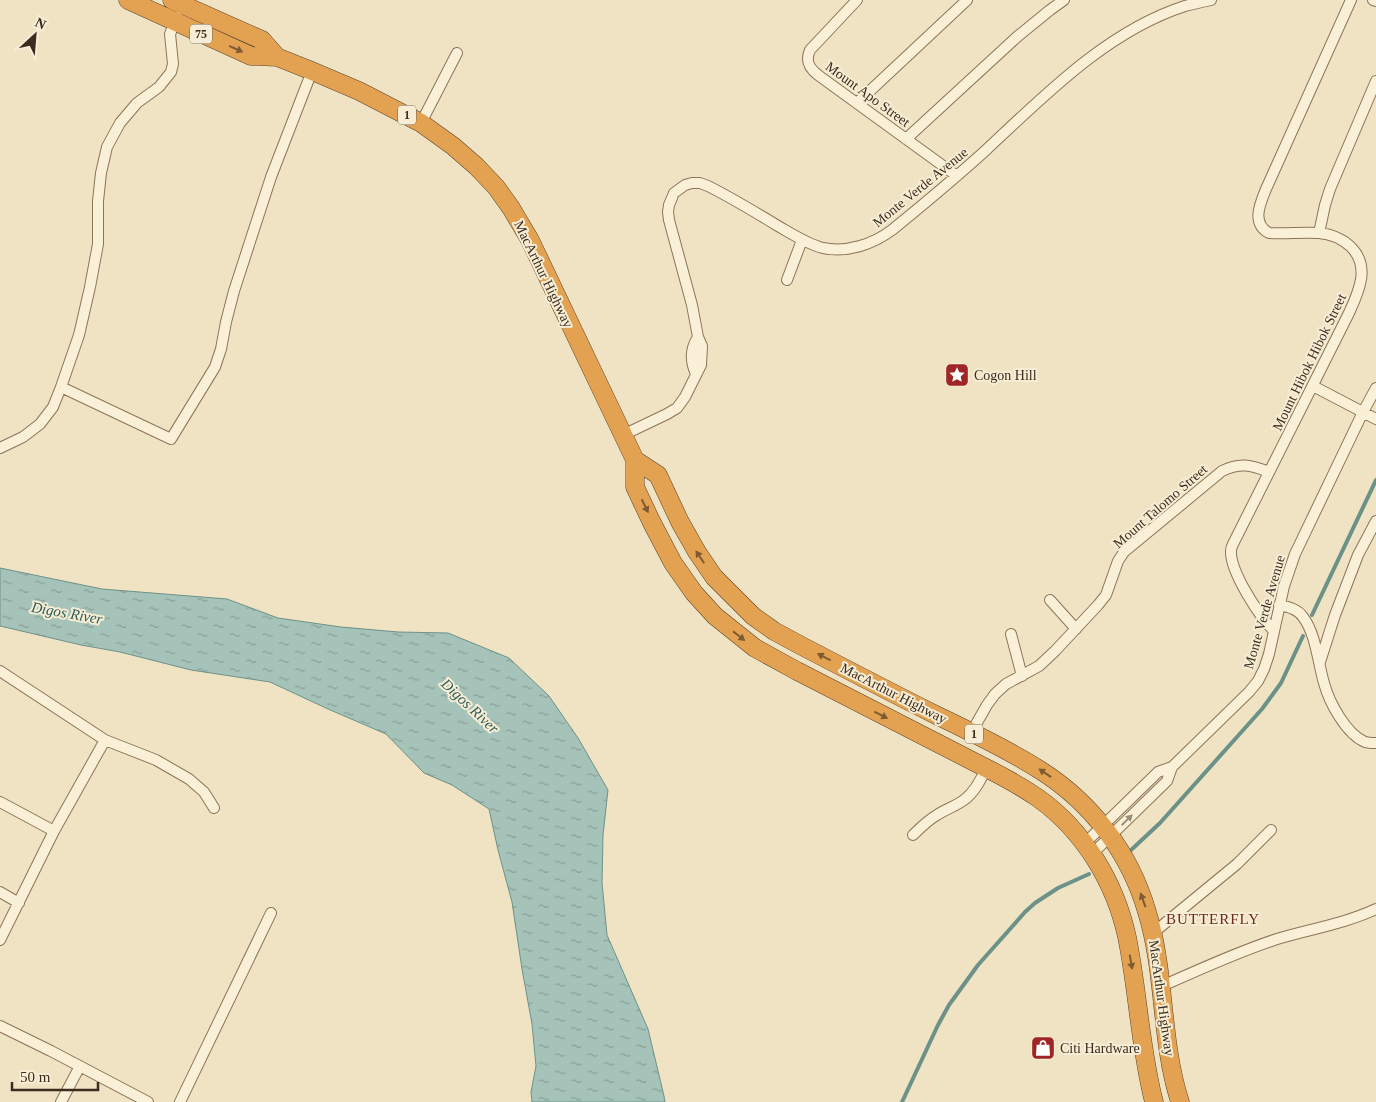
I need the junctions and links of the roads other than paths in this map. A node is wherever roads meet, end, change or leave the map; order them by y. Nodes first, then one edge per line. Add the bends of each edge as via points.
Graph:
1 (128, 0) edge
2 (857, 0) edge
3 (967, 0) edge
4 (1064, 0) edge
5 (1211, 0) edge
6 (1351, 0) edge
7 (178, 2) edge
8 (175, 22) junction
9 (456, 53) dead end
10 (277, 57) junction
11 (312, 71) junction
12 (1376, 81) edge
13 (857, 103) junction
14 (421, 123) junction
15 (906, 139) junction
16 (957, 176) junction
17 (1318, 234) junction
18 (802, 240) junction
19 (787, 280) dead end
20 (1312, 386) junction
21 (61, 387) junction
22 (1376, 388) edge
23 (1363, 412) junction
24 (1376, 420) edge
25 (623, 435) junction
26 (0, 448) edge
27 (635, 460) junction
28 (1269, 472) junction
29 (1376, 521) edge
30 (1050, 600) dead end
31 (1279, 605) junction
32 (1076, 629) junction
33 (1274, 631) junction
34 (1012, 634) dead end
35 (1320, 663) junction
36 (0, 671) edge
37 (1022, 676) junction
38 (972, 732) junction
39 (105, 740) junction
40 (1376, 744) edge
41 (986, 768) junction
42 (0, 802) edge
43 (214, 808) dead end
44 (1106, 830) junction
45 (1271, 830) dead end
46 (54, 831) junction
47 (913, 834) dead end
48 (1089, 849) junction
49 (0, 892) edge
50 (19, 902) junction
51 (1376, 909) edge
52 (271, 913) dead end
53 (1153, 934) junction
54 (0, 940) edge
55 (1160, 987) junction
56 (0, 1026) edge
57 (80, 1066) junction
58 (61, 1102) edge
59 (148, 1102) edge
60 (180, 1102) edge
61 (1154, 1102) edge
62 (1180, 1102) edge

1 - 8 highway, MacArthur Highway / 75
2 - 13 street, Mount Apo Street via 814,44 807,60 812,70
3 - 13 street
4 - 15 street via 1018,36
5 - 16 street, Monte Verde Avenue via 1184,6 1146,23 1103,49 1051,90
6 - 17 street, Mount Hibok Hibok Street via 1266,189 1258,214 1259,224 1268,233
7 - 8 street
7 - 10 highway, MacArthur Highway / 1 via 262,40
8 -> 10 highway, MacArthur Highway / 75 via 251,56
8 - 21 street via 170,34 173,64 170,72 159,87 137,103 107,147 101,173 98,244 90,288 79,335
9 - 14 street
10 - 11 highway, MacArthur Highway / 1
11 - 14 highway, MacArthur Highway / 1
11 - 21 street via 271,177 234,290 215,367 171,439
12 - 17 street via 1330,189
13 - 15 street, Mount Apo Street
14 - 25 highway, MacArthur Highway / 1 via 476,166 511,208 530,240
15 - 16 street, Mount Apo Street
16 - 18 street, Monte Verde Avenue via 883,237 872,242 838,249
17 - 20 street, Mount Hibok Hibok Street via 1334,236 1356,251 1362,265 1362,278 1355,300
18 - 19 street
18 - 25 street, Monte Verde Avenue via 700,183 685,185 674,193 669,205 669,220 702,346 701,364 677,408
20 - 23 street
20 - 28 street, Mount Hibok Hibok Street
21 - 26 street via 53,407 40,424
22 - 23 street, Monte Verde Avenue
23 - 24 street
23 - 31 street, Monte Verde Avenue via 1295,554
25 - 27 highway, MacArthur Highway / 1
38 -> 27 highway, MacArthur Highway / 1 via 798,644 753,616 714,577 696,552 658,475
27 -> 41 highway, MacArthur Highway / 1 via 635,487 661,539 694,593 715,616 754,648
28 - 32 street, Mount Talomo Street via 1246,465 1222,471 1124,552 1106,595
28 - 33 street, Mount Hibok Hibok Street via 1231,551 1236,572 1253,604
29 - 35 street via 1358,555
30 - 32 street
31 - 33 street, Monte Verde Avenue
31 - 35 street via 1304,617
32 - 37 street, Mount Talomo Street via 1056,651
33 - 44 street, Monte Verde Avenue via 1264,669 1249,692 1172,767 1167,781
34 - 37 street
35 - 40 street via 1324,683 1341,719 1353,734 1366,743
36 - 39 street
37 - 38 street, Mount Talomo Street via 995,694
44 -> 38 highway, MacArthur Highway / 1 via 1087,808 1050,777
39 - 43 street via 156,760 189,779 204,792
39 - 46 street
41 - 47 street via 972,793
41 - 48 highway, MacArthur Highway / 1 via 1039,799
42 - 46 street
44 - 48 street, Monte Verde Avenue
53 -> 44 highway, MacArthur Highway / 1 via 1134,876
45 - 53 street via 1237,864
46 - 50 street
48 -> 61 highway, MacArthur Highway / 1 via 1107,881 1126,935
49 - 50 street
50 - 54 street
51 - 55 street via 1277,940
52 - 60 street
53 - 55 highway, MacArthur Highway / 1
55 - 62 highway, MacArthur Highway / 1 via 1169,1058
56 - 57 street
57 - 58 street
57 - 59 street

